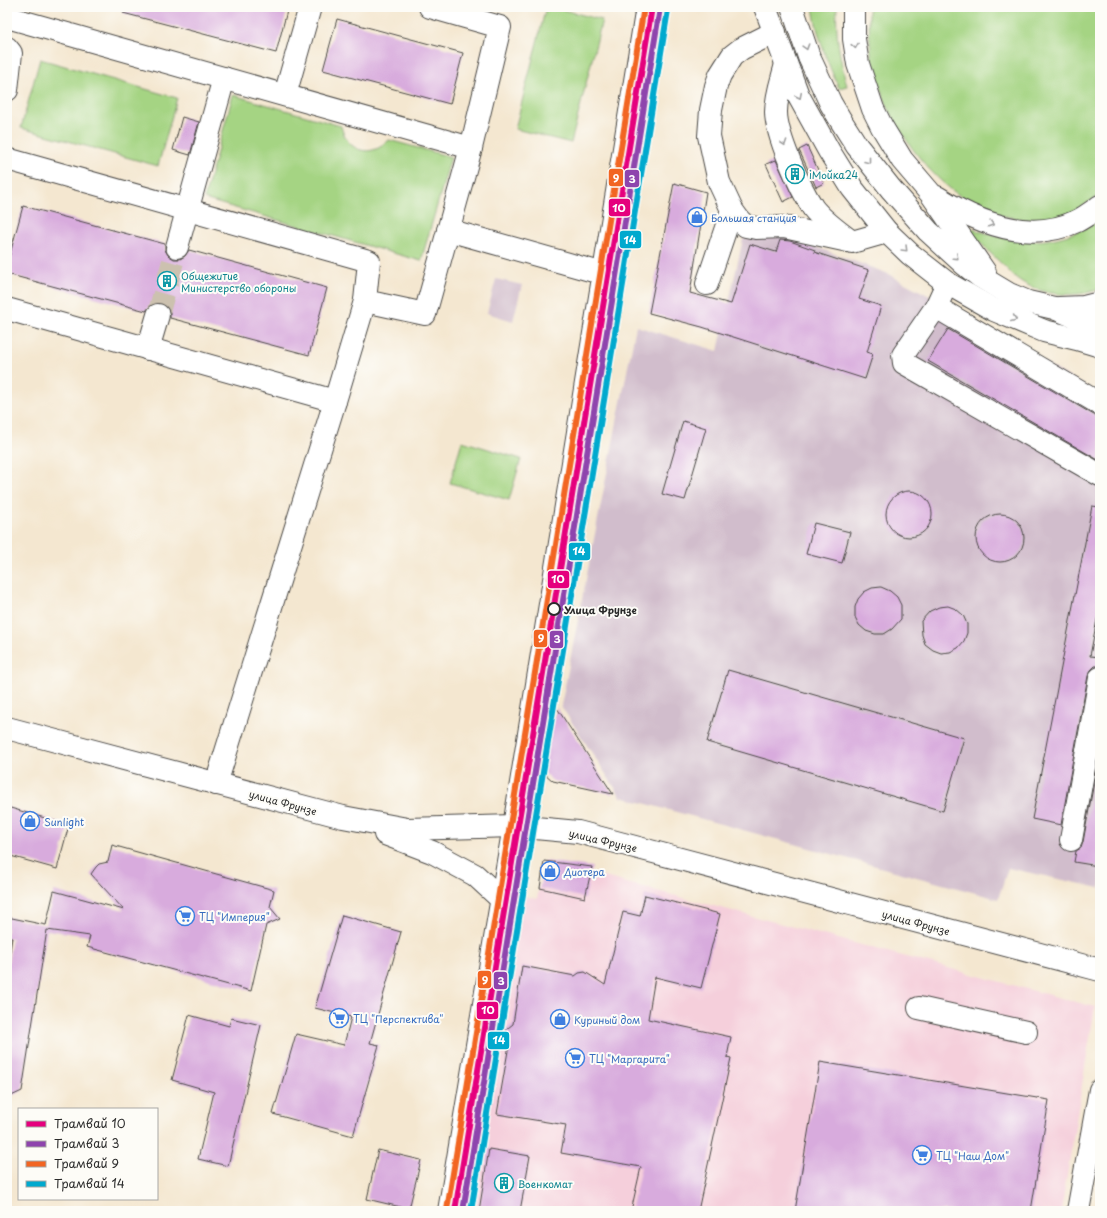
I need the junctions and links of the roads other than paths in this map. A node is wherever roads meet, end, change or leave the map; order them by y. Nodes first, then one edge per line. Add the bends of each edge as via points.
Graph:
1 (310, 7) edge
2 (430, 7) edge
3 (647, 7) edge
4 (854, 7) edge
5 (793, 8) edge
6 (765, 15) edge
7 (7, 17) edge
8 (7, 48) edge
9 (786, 64) junction
10 (224, 78) junction
11 (7, 90) edge
12 (285, 95) junction
13 (471, 148) junction
14 (7, 158) edge
15 (931, 194) junction
16 (1100, 206) edge
17 (187, 210) junction
18 (732, 210) junction
19 (448, 230) junction
20 (887, 232) junction
21 (852, 242) junction
22 (177, 247) tunnel mouth
23 (604, 274) junction
24 (947, 282) junction
25 (707, 284) dead end
26 (993, 284) junction
27 (365, 301) junction
28 (1100, 303) edge
29 (936, 307) junction
30 (1054, 308) junction
31 (7, 309) edge
32 (158, 315) tunnel mouth
33 (1100, 327) edge
34 (1100, 346) edge
35 (148, 349) junction
36 (336, 402) junction
37 (1100, 404) edge
38 (1100, 475) edge
39 (1100, 678) edge
40 (7, 728) edge
41 (216, 784) junction
42 (343, 818) junction
43 (514, 826) junction
44 (1071, 840) dead end
45 (501, 899) junction
46 (1100, 970) edge
47 (919, 1008) dead end
48 (1026, 1032) dead end
49 (1100, 1090) edge
50 (449, 1211) edge
51 (1078, 1211) edge

1 - 12 street
2 - 13 street via 500,27
3 - 23 street
4 -> 15 street via 854,39 858,64 873,109 891,144
5 -> 26 street via 820,82 857,146 928,231 964,264
6 - 9 street
6 - 18 street via 720,75 711,110 709,136 719,182
7 - 10 street
8 - 11 street via 11,53
9 -> 20 street via 798,95 829,151 852,188
9 -> 21 street via 776,111 777,124 793,169 814,208
10 - 12 street
10 - 17 street
12 - 13 street
13 - 19 street
14 - 17 street
15 -> 16 street via 979,220 1019,230 1063,226 1077,221
15 - 26 street
17 - 22 street
17 - 27 street via 369,261
18 - 21 street via 746,226 784,227
18 - 25 street
19 - 23 street
19 - 27 street via 425,314
20 - 21 street
20 -> 24 street via 910,254
23 - 43 street
24 - 29 street
24 -> 34 street via 994,310 1023,323
26 - 30 street via 1028,302
27 - 36 street
28 - 30 street
29 - 37 street
29 - 38 street via 903,355 904,363
30 - 33 street
31 - 35 street
32 - 35 street
35 - 36 street
36 - 41 street
39 - 44 street
40 - 41 street, улица Фрунзе
41 - 42 street, улица Фрунзе
42 - 43 street, улица Фрунзе via 408,830
42 - 45 street via 432,852 474,875
43 - 45 street
43 - 46 street, улица Фрунзе via 578,832
45 - 50 street
47 - 48 street
49 - 51 street

